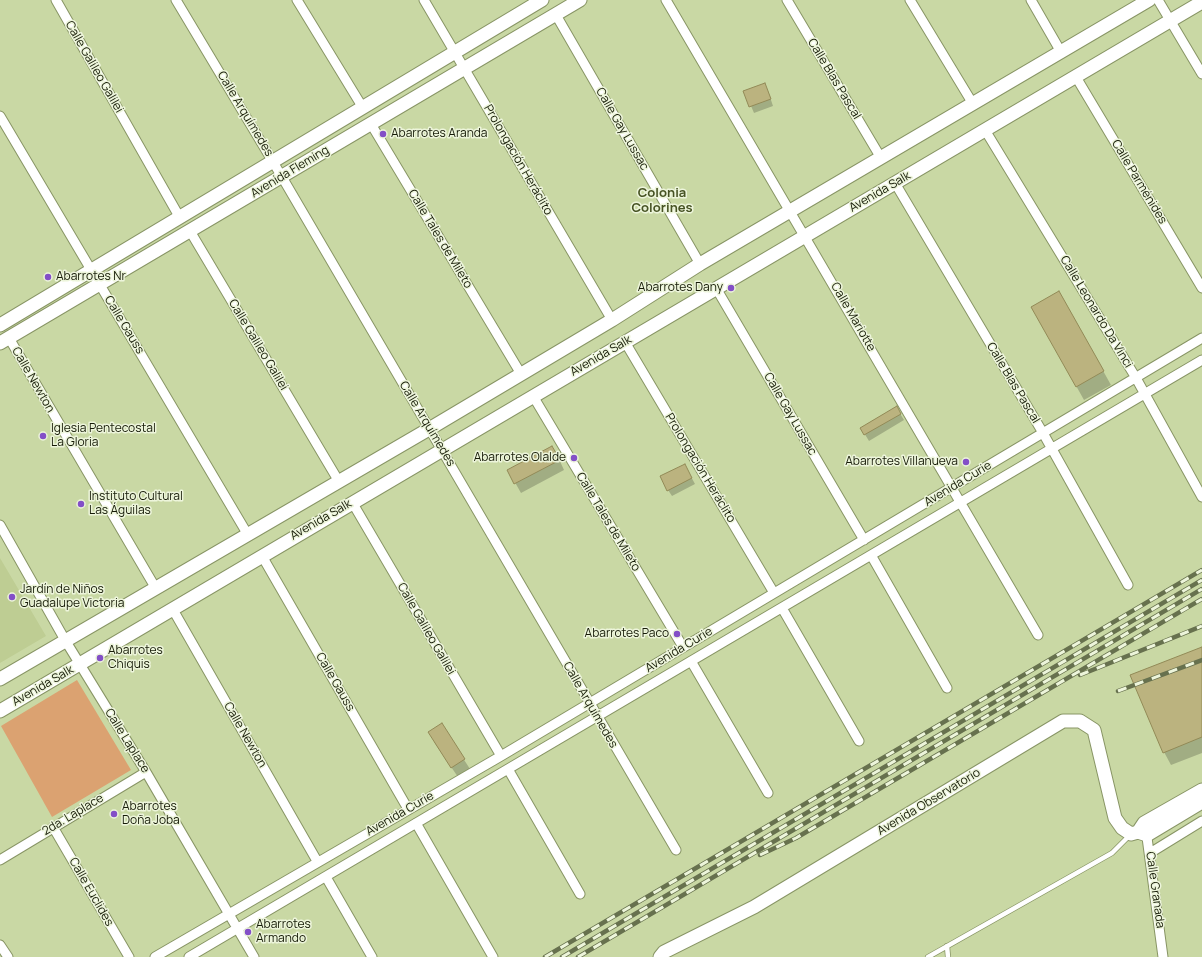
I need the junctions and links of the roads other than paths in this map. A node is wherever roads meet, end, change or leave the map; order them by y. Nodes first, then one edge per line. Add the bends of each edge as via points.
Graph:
1 (56, 0) edge
2 (176, 0) edge
3 (297, 0) edge
4 (424, 0) edge
5 (542, 0) edge
6 (580, 0) edge
7 (666, 0) edge
8 (787, 0) edge
9 (910, 0) edge
10 (1031, 0) edge
11 (1149, 0) edge
12 (1158, 0) edge
13 (1202, 2) edge
14 (556, 14) junction
15 (1170, 21) junction
16 (455, 52) junction
17 (1062, 52) junction
18 (465, 68) junction
19 (1202, 74) edge
20 (1076, 77) junction
21 (973, 104) junction
22 (363, 108) junction
23 (0, 116) edge
24 (371, 124) junction
25 (985, 130) junction
26 (881, 158) junction
27 (273, 162) junction
28 (282, 177) junction
29 (895, 183) junction
30 (790, 211) junction
31 (180, 218) junction
32 (190, 231) junction
33 (805, 236) junction
34 (700, 264) junction
35 (92, 271) junction
36 (100, 284) junction
37 (716, 288) junction
38 (1202, 288) edge
39 (612, 320) junction
40 (0, 325) edge
41 (1202, 338) edge
42 (4, 341) edge
43 (625, 342) junction
44 (1202, 360) edge
45 (521, 374) junction
46 (1136, 378) junction
47 (1144, 394) junction
48 (533, 396) junction
49 (429, 429) junction
50 (1043, 433) junction
51 (442, 449) junction
52 (1051, 449) junction
53 (338, 480) junction
54 (952, 487) junction
55 (1202, 497) edge
56 (352, 502) junction
57 (961, 502) junction
58 (1, 528) edge
59 (248, 535) junction
60 (864, 540) junction
61 (871, 555) junction
62 (262, 556) junction
63 (1128, 585) dead end
64 (155, 587) junction
65 (774, 593) junction
66 (172, 608) junction
67 (782, 608) junction
68 (1038, 635) dead end
69 (65, 640) junction
70 (684, 647) junction
71 (691, 661) junction
72 (79, 665) junction
73 (0, 679) edge
74 (947, 688) dead end
75 (588, 703) junction
76 (0, 711) edge
77 (596, 717) junction
78 (858, 741) dead end
79 (501, 756) junction
80 (508, 769) junction
81 (146, 772) junction
82 (1202, 790) edge
83 (768, 793) dead end
84 (1202, 802) edge
85 (408, 809) junction
86 (1202, 821) edge
87 (416, 823) junction
88 (53, 827) junction
89 (1140, 831) junction
90 (676, 850) dead end
91 (1150, 853) junction
92 (0, 860) edge
93 (317, 862) junction
94 (326, 877) junction
95 (580, 894) dead end
96 (229, 914) junction
97 (238, 928) junction
98 (0, 945) edge
99 (947, 946) junction
100 (8, 957) edge
101 (129, 957) edge
102 (155, 957) edge
103 (189, 957) edge
104 (254, 957) edge
105 (372, 957) edge
106 (493, 957) edge
107 (660, 957) edge
108 (928, 957) edge
109 (948, 957) edge
110 (1163, 957) edge

1 - 31 street, Calle Galileo Galilei
2 - 27 street, Calle Arquímedes
3 - 22 street
4 - 16 street, Prolongación Heráclito
5 - 16 main road, Avenida Fleming
6 - 14 main road, Avenida Fleming
7 - 30 street, Calle Mariotte
8 - 26 street, Calle Blas Pascal
9 - 21 street
10 - 17 street
11 - 17 main road, Avenida Salk
12 - 15 street
13 - 15 main road, Avenida Salk
14 - 18 main road, Avenida Fleming
14 - 34 street, Calle Gay Lussac
15 - 19 street
15 - 20 main road, Avenida Salk
16 - 18 street, Prolongación Heráclito
16 - 22 main road, Avenida Fleming
17 - 21 main road, Avenida Salk
18 - 24 main road, Avenida Fleming
18 - 39 street, Prolongación Heráclito
20 - 25 main road, Avenida Salk
20 - 38 street, Calle Parménides
21 - 26 main road, Avenida Salk
22 - 27 main road, Avenida Fleming
23 - 35 street, Calle Gauss
24 - 28 main road, Avenida Fleming
24 - 45 street, Calle Tales de Mileto
25 - 29 main road, Avenida Salk
25 - 46 street, Calle Leonardo Da Vinci
26 - 30 main road, Avenida Salk
27 - 28 street, Calle Arquímedes
27 - 31 main road, Avenida Fleming
28 - 32 main road, Avenida Fleming
28 - 49 street, Calle Arquímedes
29 - 33 main road, Avenida Salk
29 - 50 street, Calle Blas Pascal
30 - 33 street, Calle Mariotte
30 - 34 main road, Avenida Salk
31 - 35 main road, Avenida Fleming
32 - 36 main road, Avenida Fleming
32 - 53 street, Calle Galileo Galilei
33 - 37 main road, Avenida Salk
33 - 54 street, Calle Mariotte
34 - 39 main road, Avenida Salk
35 - 36 street, Calle Gauss
35 - 40 main road, Avenida Fleming
36 - 42 main road, Avenida Fleming
36 - 59 street, Calle Gauss
37 - 43 main road, Avenida Salk
37 - 60 street, Calle Gay Lussac
39 - 45 main road, Avenida Salk
41 - 46 street, Avenida Curie
42 - 64 street, Calle Newton
43 - 48 main road, Avenida Salk
43 - 65 street, Prolongación Heráclito
44 - 47 street, Avenida Curie
45 - 49 main road, Avenida Salk
46 - 47 street, Calle Leonardo Da Vinci
46 - 50 street, Avenida Curie
47 - 52 street, Avenida Curie
47 - 55 street, Calle Leonardo Da Vinci
48 - 51 main road, Avenida Salk
48 - 70 street, Calle Tales de Mileto
49 - 51 street, Calle Arquímedes
49 - 53 main road, Avenida Salk
50 - 52 street, Calle Blas Pascal
50 - 54 street, Avenida Curie
51 - 56 main road, Avenida Salk
51 - 75 street, Calle Arquímedes
52 - 57 street, Avenida Curie
52 - 63 street, Calle Blas Pascal
53 - 59 main road, Avenida Salk
54 - 57 street, Calle Mariotte
54 - 60 street, Avenida Curie
56 - 62 main road, Avenida Salk
56 - 79 street, Calle Galileo Galilei
57 - 61 street, Avenida Curie
57 - 68 street, Calle Mariotte
58 - 69 street, Calle Laplace
59 - 64 main road, Avenida Salk
60 - 65 street, Avenida Curie
61 - 67 street, Avenida Curie
61 - 74 street
62 - 66 main road, Avenida Salk
62 - 85 street, Calle Gauss
64 - 69 main road, Avenida Salk
65 - 70 street, Avenida Curie
66 - 72 main road, Avenida Salk
66 - 93 street, Calle Newton
67 - 71 street, Avenida Curie
67 - 78 street
69 - 72 street, Calle Laplace
69 - 73 main road, Avenida Salk
70 - 75 street, Avenida Curie
71 - 77 street, Avenida Curie
71 - 83 street
72 - 76 main road, Avenida Salk
72 - 81 street, Calle Laplace
75 - 77 street, Calle Arquímedes
75 - 79 street, Avenida Curie
77 - 80 street, Avenida Curie
77 - 90 street, Calle Arquímedes
79 - 85 street, Avenida Curie
80 - 87 street, Avenida Curie
80 - 95 street
81 - 88 street, 2da. Laplace
81 - 96 street, Calle Laplace
82 - 89 main road
84 - 89 main road
85 - 93 street, Avenida Curie
86 - 91 street
87 - 94 street, Avenida Curie
87 - 106 street
88 - 92 street, 2da. Laplace
88 - 101 street, Calle Euclides
89 - 91 street, Calle Granada
89 - 99 lane via 1112,853
89 - 107 main road, Avenida Observatorio via 1122,828 1115,818 1094,730 1080,721 1064,721 754,907 664,952
91 - 110 street, Calle Granada
93 - 96 street, Avenida Curie
94 - 97 street, Avenida Curie
94 - 105 street
96 - 97 street, Calle Laplace
96 - 102 street, Avenida Curie
97 - 103 street, Avenida Curie
97 - 104 street, Calle Laplace
98 - 100 street
99 - 108 lane
99 - 109 lane

